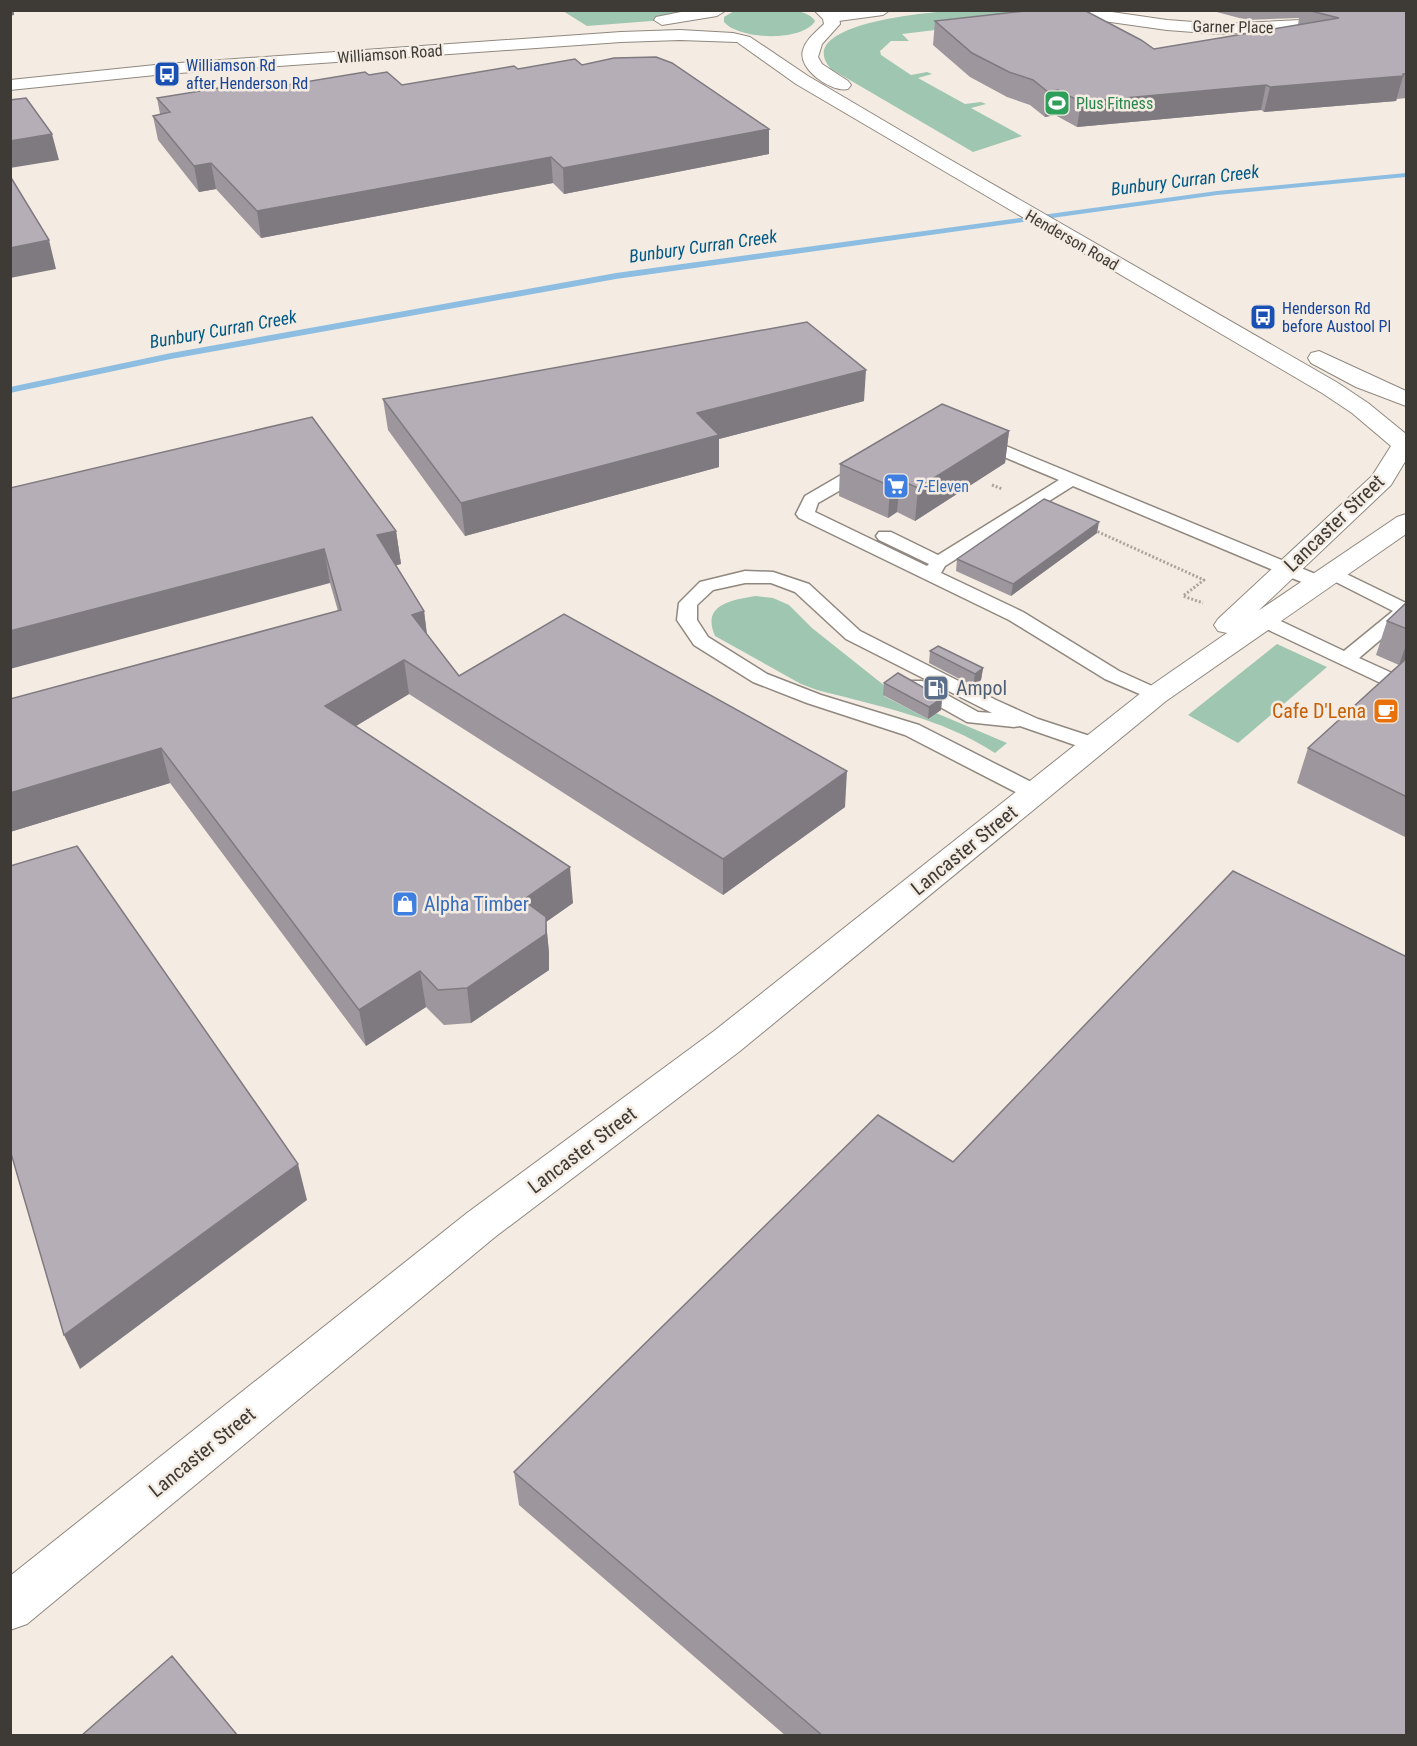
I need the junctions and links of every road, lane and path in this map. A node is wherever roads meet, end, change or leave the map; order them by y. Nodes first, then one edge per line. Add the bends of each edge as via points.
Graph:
1 (717, 10) edge
2 (883, 10) edge
3 (1061, 10) edge
4 (826, 20) edge
5 (1407, 20) edge
6 (473, 31) dead end
7 (739, 39) junction
8 (801, 39) dead end
9 (778, 42) dead end
10 (500, 47) junction
11 (802, 80) junction
12 (10, 85) edge
13 (914, 127) dead end
14 (964, 156) dead end
15 (1407, 399) edge
16 (962, 433) edge
17 (1404, 441) edge
18 (884, 458) edge
19 (1072, 479) junction
20 (992, 485) dead end
21 (1033, 503) junction
22 (808, 507) junction
23 (1407, 522) edge
24 (1092, 530) edge
25 (1286, 568) junction
26 (935, 569) junction
27 (1325, 577) junction
28 (1205, 604) dead end
29 (1406, 610) edge
30 (1263, 620) junction
31 (1346, 659) junction
32 (1407, 671) edge
33 (1156, 696) junction
34 (1095, 745) junction
35 (1035, 794) junction
36 (10, 1607) edge

1 - 6 main road via 625,24
1 - 7 main road, Henderson Road via 709,17 709,25
2 - 4 main road
3 - 5 main road, Garner Place via 1220,29
4 - 8 main road
4 - 13 main road via 809,56 817,69
7 - 9 main road, Williamson Road
7 - 10 main road, Williamson Road via 648,36
7 - 11 main road, Henderson Road
10 - 11 main road via 638,41 693,44 737,52
10 - 12 main road, Williamson Road via 165,69
11 - 17 main road, Henderson Road via 1330,388
14 - 15 main road, Henderson Road via 1346,373
16 - 19 lane
17 - 25 main road, Lancaster Street via 1382,480
18 - 22 lane
19 - 21 lane
19 - 25 lane
20 - 21 path
21 - 26 lane
22 - 26 lane
22 - 26 lane via 802,526 893,572
23 - 27 main road, Lancaster Street
24 - 28 path via 1203,580 1184,596
25 - 27 lane
25 - 33 main road, Lancaster Street
26 - 33 lane via 1112,675
27 - 29 lane
27 - 30 main road, Lancaster Street
29 - 31 lane
30 - 31 lane
30 - 33 main road, Lancaster Street
31 - 32 lane via 1395,682
33 - 34 main road, Lancaster Street
34 - 35 main road, Lancaster Street
34 - 35 lane via 1031,723 974,718 876,663 853,635 802,588 773,578 745,577 707,586 688,603 687,620 702,641 760,678 912,730
35 - 36 main road, Lancaster Street via 728,1041 481,1225

